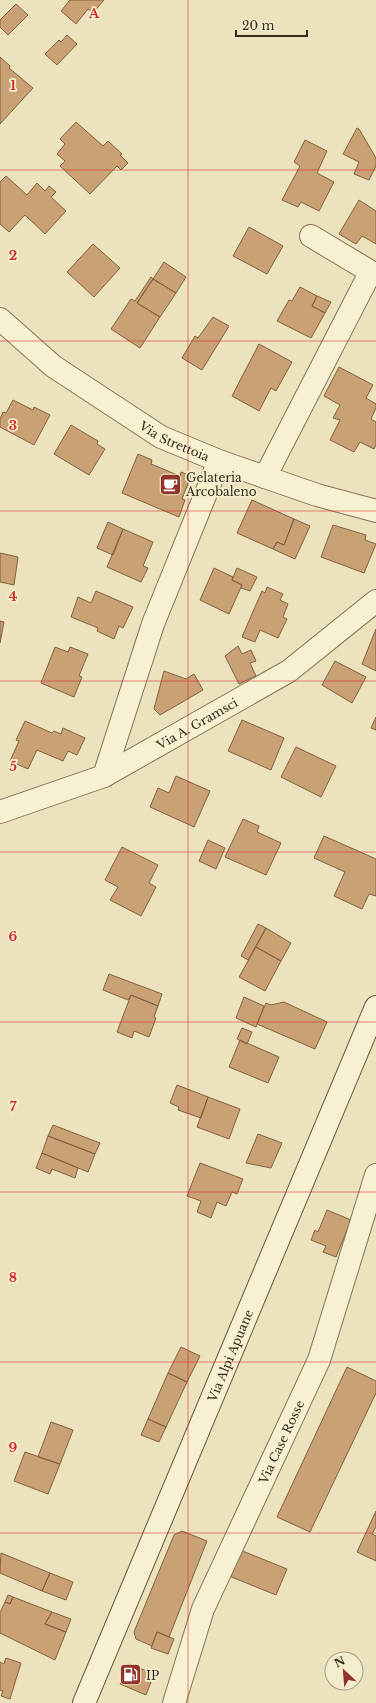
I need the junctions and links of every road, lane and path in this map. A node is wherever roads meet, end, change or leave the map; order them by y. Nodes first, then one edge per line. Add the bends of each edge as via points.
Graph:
1 (311, 236) dead end
2 (373, 274) edge
3 (0, 319) edge
4 (219, 461) junction
5 (265, 477) junction
6 (376, 511) edge
7 (376, 601) edge
8 (104, 776) junction
9 (0, 812) edge
10 (376, 1007) edge
11 (376, 1175) edge
12 (84, 1703) edge
13 (174, 1703) edge

1 - 2 street
2 - 5 street
3 - 4 street, Via Strettoia via 53,366 155,432
4 - 5 street, Via Strettoia
4 - 8 street via 153,624
5 - 6 street, Via Strettoia
7 - 8 street, Via A. Gramsci via 289,671
8 - 9 street, Via A. Gramsci
10 - 12 street, Via Alpi Apuane
11 - 13 street, Via Case Rosse via 319,1360 203,1609

